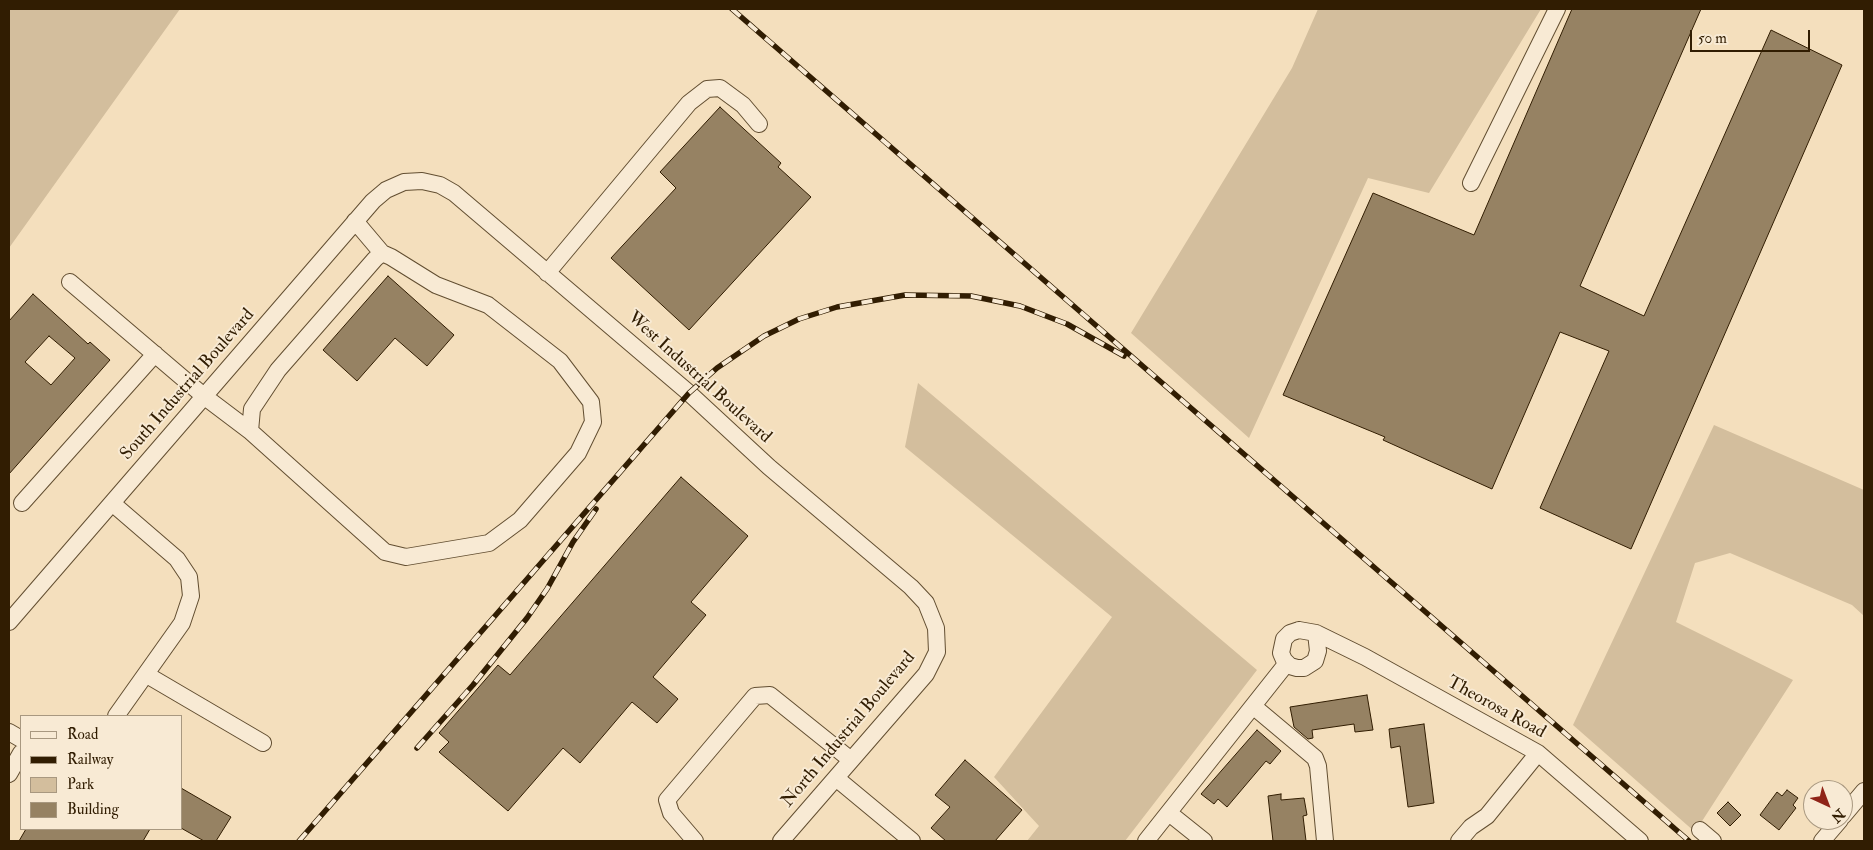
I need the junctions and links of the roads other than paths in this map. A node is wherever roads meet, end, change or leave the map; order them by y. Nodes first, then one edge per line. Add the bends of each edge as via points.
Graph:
1 (1557, 9) edge
2 (759, 124) dead end
3 (404, 182) joint
4 (1471, 183) dead end
5 (355, 221) junction
6 (382, 253) junction
7 (547, 272) junction
8 (70, 282) dead end
9 (155, 354) junction
10 (205, 397) junction
11 (250, 431) junction
12 (22, 503) dead end
13 (112, 503) junction
14 (9, 622) edge
15 (1316, 632) junction
16 (937, 640) joint
17 (1287, 663) junction
18 (146, 674) junction
19 (1256, 709) junction
20 (117, 715) edge
21 (9, 732) edge
22 (20, 738) edge
23 (263, 743) dead end
24 (1538, 753) junction
25 (20, 755) edge
26 (851, 760) junction
27 (9, 774) edge
28 (836, 778) junction
29 (1864, 791) edge
30 (1853, 804) edge
31 (1169, 813) junction
32 (1700, 830) dead end
33 (1831, 830) edge
34 (695, 841) edge
35 (782, 841) edge
36 (912, 841) edge
37 (1146, 841) edge
38 (1204, 841) edge
39 (1325, 841) edge
40 (1459, 841) edge
41 (1640, 841) edge
42 (1713, 841) edge
43 (1822, 841) edge

1 - 4 street
2 - 7 street via 743,105 720,88 707,89 689,103
3 - 5 street, South Industrial Boulevard via 386,190
3 - 7 street, West Industrial Boulevard via 422,181 440,185 454,193
5 - 6 street
5 - 10 street, South Industrial Boulevard
6 - 11 street via 278,370 252,409
6 - 11 street via 436,285 488,304 560,361 591,402 593,422 578,454 520,520 489,543 406,557 386,552
7 - 16 street, West Industrial Boulevard via 910,587 926,603
8 - 9 street
9 - 10 street
9 - 12 street
10 - 11 street
10 - 13 street, South Industrial Boulevard
13 - 14 street, South Industrial Boulevard
13 - 18 street via 177,558 189,577 192,596 182,623
15 - 17 street via 1318,651 1315,661 1304,668
15 - 17 street via 1299,630 1284,639 1281,653
15 - 24 street, Theorosa Road
16 - 26 street, North Industrial Boulevard via 937,652 926,674
17 - 19 street
18 - 20 street
18 - 23 street
19 - 31 street
19 - 39 street via 1315,758
21 - 22 street
24 - 40 street via 1487,816
24 - 41 street, Theorosa Road
25 - 27 street
26 - 28 street, North Industrial Boulevard
26 - 34 street via 770,695 755,696 667,800 671,813
28 - 35 street, North Industrial Boulevard
28 - 36 street
29 - 30 street
31 - 37 street
31 - 38 street
32 - 42 street
33 - 43 street

